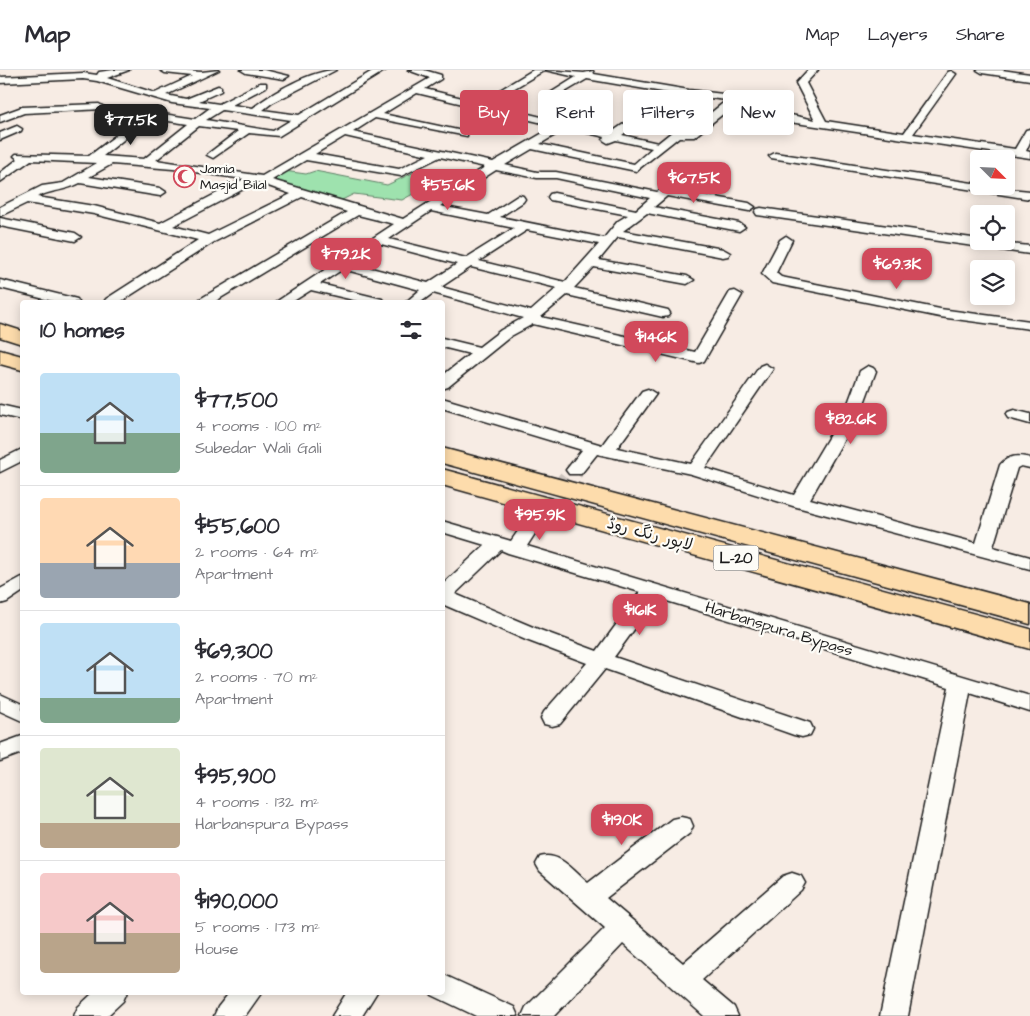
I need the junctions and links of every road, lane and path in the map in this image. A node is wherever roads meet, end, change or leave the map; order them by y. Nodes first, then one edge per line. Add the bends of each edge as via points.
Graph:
1 (90, 70) edge
2 (124, 70) edge
3 (165, 70) edge
4 (214, 70) edge
5 (252, 70) edge
6 (331, 70) edge
7 (381, 70) edge
8 (416, 70) edge
9 (540, 70) edge
10 (550, 70) edge
11 (595, 70) edge
12 (812, 70) edge
13 (982, 70) edge
14 (951, 74) dead end
15 (203, 75) junction
16 (284, 76) dead end
17 (585, 76) junction
18 (1029, 76) edge
19 (102, 77) junction
20 (0, 80) edge
21 (263, 84) dead end
22 (218, 89) dead end
23 (416, 90) junction
24 (504, 90) dead end
25 (562, 90) edge
26 (671, 90) edge
27 (282, 93) junction
28 (156, 96) junction
29 (331, 100) junction
30 (188, 102) junction
31 (99, 107) dead end
32 (220, 108) junction
33 (723, 109) edge
34 (125, 111) dead end
35 (254, 112) junction
36 (374, 115) junction
37 (160, 117) junction
38 (1, 118) edge
39 (301, 118) junction
40 (538, 119) edge
41 (794, 120) edge
42 (198, 122) junction
43 (822, 124) junction
44 (17, 129) dead end
45 (248, 129) junction
46 (623, 129) edge
47 (1030, 132) edge
48 (344, 133) junction
49 (460, 133) edge
50 (547, 135) edge
51 (609, 135) edge
52 (614, 136) junction
53 (906, 136) junction
54 (0, 137) edge
55 (34, 144) dead end
56 (530, 145) junction
57 (90, 146) dead end
58 (660, 147) junction
59 (438, 154) junction
60 (1025, 154) edge
61 (213, 155) dead end
62 (29, 156) junction
63 (305, 156) junction
64 (775, 156) dead end
65 (589, 157) junction
66 (75, 158) junction
67 (92, 159) junction
68 (110, 160) junction
69 (146, 163) junction
70 (496, 165) junction
71 (528, 173) junction
72 (571, 178) junction
73 (0, 179) edge
74 (78, 179) junction
75 (260, 179) junction
76 (511, 182) dead end
77 (160, 192) dead end
78 (301, 193) junction
79 (1030, 195) edge
80 (659, 196) junction
81 (554, 197) dead end
82 (25, 199) junction
83 (519, 199) dead end
84 (428, 207) junction
85 (357, 211) junction
86 (0, 212) edge
87 (642, 212) junction
88 (490, 219) junction
89 (0, 222) edge
90 (404, 223) junction
91 (525, 226) junction
92 (162, 227) junction
93 (739, 227) dead end
94 (75, 237) dead end
95 (610, 237) junction
96 (209, 239) junction
97 (378, 240) junction
98 (786, 240) dead end
99 (1030, 250) edge
100 (724, 253) dead end
101 (470, 262) junction
102 (591, 263) junction
103 (341, 264) junction
104 (687, 280) dead end
105 (0, 284) edge
106 (309, 285) junction
107 (431, 287) junction
108 (566, 288) junction
109 (735, 295) dead end
110 (64, 300) edge
111 (114, 300) edge
112 (208, 300) edge
113 (286, 300) edge
114 (369, 300) edge
115 (415, 300) edge
116 (663, 313) dead end
117 (532, 318) junction
118 (1030, 325) edge
119 (0, 330) edge
120 (20, 337) edge
121 (0, 338) edge
122 (20, 343) edge
123 (445, 343) edge
124 (482, 354) junction
125 (0, 357) edge
126 (20, 362) edge
127 (0, 364) edge
128 (20, 368) edge
129 (765, 369) dead end
130 (868, 371) dead end
131 (445, 382) edge
132 (648, 394) dead end
133 (445, 404) edge
134 (0, 410) edge
135 (20, 415) edge
136 (600, 449) junction
137 (20, 455) edge
138 (445, 456) edge
139 (1030, 463) edge
140 (0, 467) edge
141 (575, 470) tunnel mouth
142 (695, 470) junction
143 (445, 477) edge
144 (799, 502) junction
145 (538, 515) tunnel mouth
146 (445, 527) edge
147 (507, 546) junction
148 (983, 551) junction
149 (1030, 563) edge
150 (652, 590) junction
151 (445, 594) edge
152 (445, 597) edge
153 (1030, 614) edge
154 (1030, 639) edge
155 (601, 660) junction
156 (961, 683) junction
157 (0, 702) edge
158 (1030, 704) edge
159 (20, 712) edge
160 (552, 718) dead end
161 (802, 729) dead end
162 (20, 745) edge
163 (0, 753) edge
164 (681, 826) dead end
165 (549, 864) dead end
166 (792, 883) dead end
167 (588, 897) junction
168 (623, 927) junction
169 (683, 980) junction
170 (445, 987) edge
171 (110, 995) edge
172 (246, 995) edge
173 (361, 995) edge
174 (88, 1016) edge
175 (228, 1016) edge
176 (346, 1016) edge
177 (504, 1016) edge
178 (536, 1016) edge
179 (724, 1016) edge
180 (894, 1016) edge

1 - 19 street
2 - 19 street
3 - 15 street
4 - 15 street
5 - 16 street
6 - 27 street
7 - 29 street
8 - 23 street via 438,77
9 - 24 street
10 - 17 street
11 - 17 street
12 - 43 street via 801,83
13 - 18 street
14 - 53 street
15 - 28 street
17 - 25 street
17 - 26 street
19 - 20 street
19 - 28 street
21 - 32 street
22 - 30 street
23 - 36 street
23 - 40 street
27 - 29 street
27 - 35 street
28 - 30 street
29 - 39 street
30 - 32 street
31 - 38 street via 22,110
32 - 35 street
32 - 42 street
33 - 58 street via 690,135 677,132
34 - 37 street
35 - 39 street
36 - 48 street
36 - 49 street
37 - 42 street
37 - 67 street via 123,136
39 - 45 street via 275,134
41 - 43 street
42 - 45 street
42 - 69 street
43 - 53 street
44 - 54 street
45 - 61 street
46 - 52 street
47 - 60 street
48 - 59 street
48 - 63 street
50 - 56 street
51 - 52 street
52 - 58 street
52 - 65 street
53 - 60 street
55 - 62 street via 19,154
56 - 65 street
56 - 70 street
57 - 66 street
58 - 65 street via 636,168
59 - 63 street via 401,173
59 - 70 street
62 - 66 street
62 - 73 street
63 - 75 street
64 - 79 street
65 - 72 street
66 - 67 street
67 - 68 street
68 - 69 street
68 - 74 street
69 - 75 street via 201,168
70 - 71 street
70 - 84 street
71 - 72 street
71 - 76 street
72 - 80 street
74 - 77 street
74 - 82 street via 62,188 46,188
75 - 78 street
75 - 92 street
78 - 85 street
78 - 96 street
80 - 87 street
80 - 99 street via 664,192 755,210
81 - 87 street
82 - 86 street
82 - 92 street via 94,210
83 - 88 street
84 - 88 street
84 - 90 street
85 - 90 street
85 - 112 street
87 - 93 street
87 - 95 street via 622,224
88 - 91 street
89 - 94 street
90 - 97 street
91 - 95 street
91 - 101 street
92 - 96 street
95 - 100 street
95 - 102 street
96 - 111 street
97 - 101 street
97 - 103 street
98 - 118 street via 769,274 777,280 940,313
101 - 107 street
101 - 108 street
102 - 104 street
102 - 108 street
103 - 106 street
103 - 107 street
105 - 110 street
106 - 113 street
106 - 114 street
107 - 115 street
107 - 117 street
108 - 116 street
108 - 117 street
109 - 117 street via 699,358
117 - 124 street via 506,333
119 - 120 highway
121 - 122 highway
123 - 124 street
124 - 131 street
125 - 126 highway
127 - 128 highway
129 - 142 street
130 - 144 street via 855,406
132 - 136 street
133 - 136 street
134 - 135 street
136 - 141 street
136 - 142 street
137 - 140 street
138 - 153 highway, لاہور رنگ روڈ / L-20
139 - 148 street via 1019,460 1009,464
142 - 144 street
143 - 154 highway, لاہور رنگ روڈ / L-20
144 - 148 street
145 - 147 street
146 - 147 street, Harbanspura Bypass
147 - 150 street, Harbanspura Bypass
147 - 151 street
148 - 149 street
150 - 155 street
150 - 156 street, Harbanspura Bypass
152 - 155 street
155 - 160 street
155 - 161 street
156 - 158 street, Harbanspura Bypass
156 - 180 street
157 - 159 street
162 - 163 street
164 - 167 street
165 - 167 street
166 - 169 street
167 - 168 street
168 - 169 street
168 - 178 street
169 - 179 street
170 - 177 street
171 - 174 street
172 - 175 street
173 - 176 street

